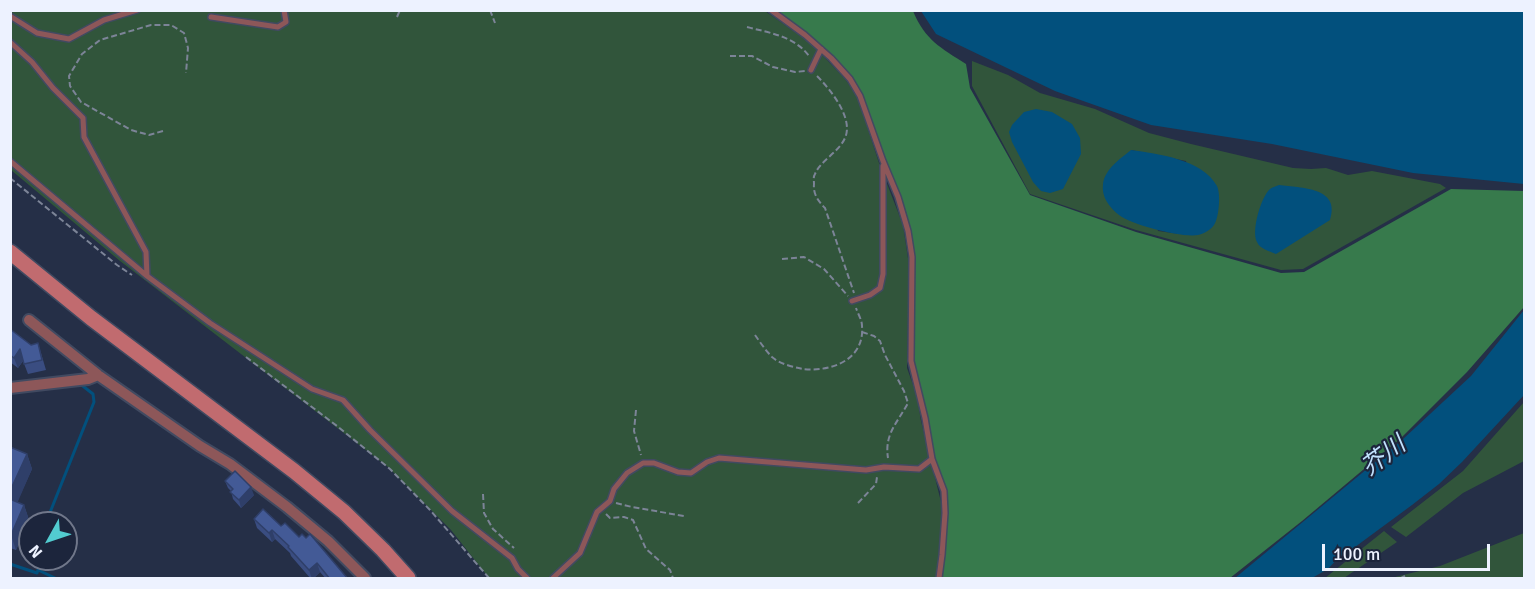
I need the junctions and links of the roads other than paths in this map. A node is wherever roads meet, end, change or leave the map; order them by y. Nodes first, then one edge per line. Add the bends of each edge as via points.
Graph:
1 (137, 10) edge
2 (284, 10) edge
3 (771, 10) edge
4 (10, 16) edge
5 (211, 17) dead end
6 (10, 42) edge
7 (821, 49) junction
8 (812, 70) road end
9 (10, 161) edge
10 (882, 161) junction
11 (10, 252) edge
12 (147, 276) junction
13 (854, 299) road end
14 (29, 320) dead end
15 (98, 375) junction
16 (10, 388) edge
17 (932, 459) junction
18 (365, 579) edge
19 (408, 579) edge
20 (527, 579) edge
21 (553, 579) edge
22 (939, 579) edge

1 - 4 lane via 104,20 69,39 37,33
2 - 5 lane via 286,22 279,27
3 - 7 lane
6 - 12 lane via 83,118 84,137 146,252
7 - 8 lane
7 - 10 lane via 850,79 860,96
9 - 12 lane
10 - 13 lane via 883,274 880,288
10 - 17 lane via 908,231 912,258 911,361
11 - 19 street via 303,478 344,512
12 - 20 lane via 312,389 343,400 452,511 512,558
14 - 15 street
15 - 16 street
15 - 18 street via 263,489 327,541
17 - 21 lane via 919,469 866,470 719,458 691,473 643,463 627,473 614,489 610,501 597,512 580,553
17 - 22 lane via 944,491

